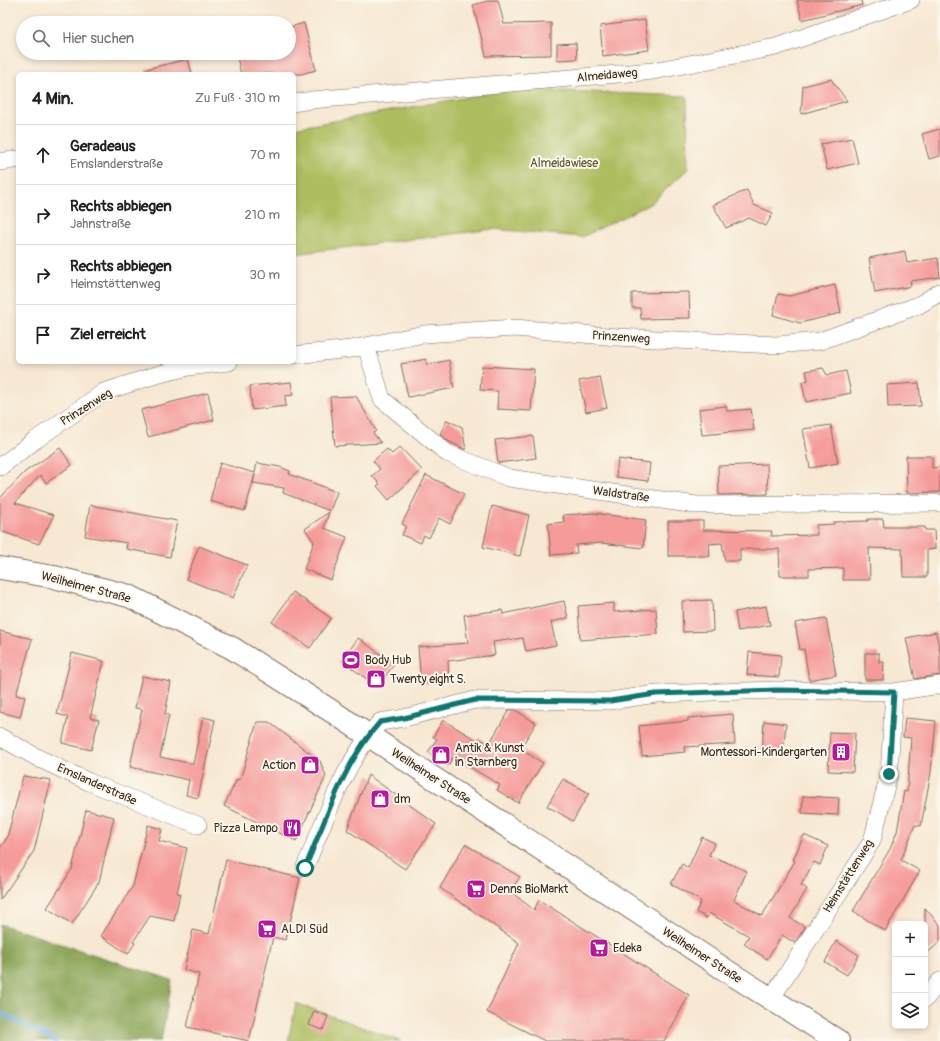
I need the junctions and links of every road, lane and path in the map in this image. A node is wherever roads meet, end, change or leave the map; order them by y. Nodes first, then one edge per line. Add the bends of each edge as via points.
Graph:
1 (911, 0) edge
2 (296, 103) edge
3 (16, 159) edge
4 (0, 162) edge
5 (940, 292) edge
6 (366, 346) junction
7 (296, 355) edge
8 (208, 364) edge
9 (0, 467) edge
10 (940, 503) edge
11 (0, 568) edge
12 (940, 685) edge
13 (894, 692) junction
14 (369, 736) junction
15 (0, 737) edge
16 (198, 825) dead end
17 (305, 868) dead end
18 (940, 981) edge
19 (928, 995) edge
20 (771, 999) junction
21 (838, 1041) edge

1 - 2 street, Almeidaweg via 776,48 653,71
3 - 4 street
5 - 6 street, Prinzenweg via 920,305 820,341 776,346 515,328 424,334
6 - 7 street, Prinzenweg
6 - 10 street, Waldstraße via 382,399 447,453 509,478 696,505
8 - 9 street, Prinzenweg via 188,366 104,392
11 - 14 main road, Weilheimer Straße via 54,576 129,596 232,648
12 - 13 street
13 - 14 street via 776,690 656,694 610,701 475,700 380,722
13 - 20 street, Heimstättenweg via 889,774 872,841
14 - 17 street via 340,787
14 - 20 main road, Weilheimer Straße
15 - 16 street, Emslanderstraße via 88,782
18 - 19 street
20 - 21 main road, Weilheimer Straße

